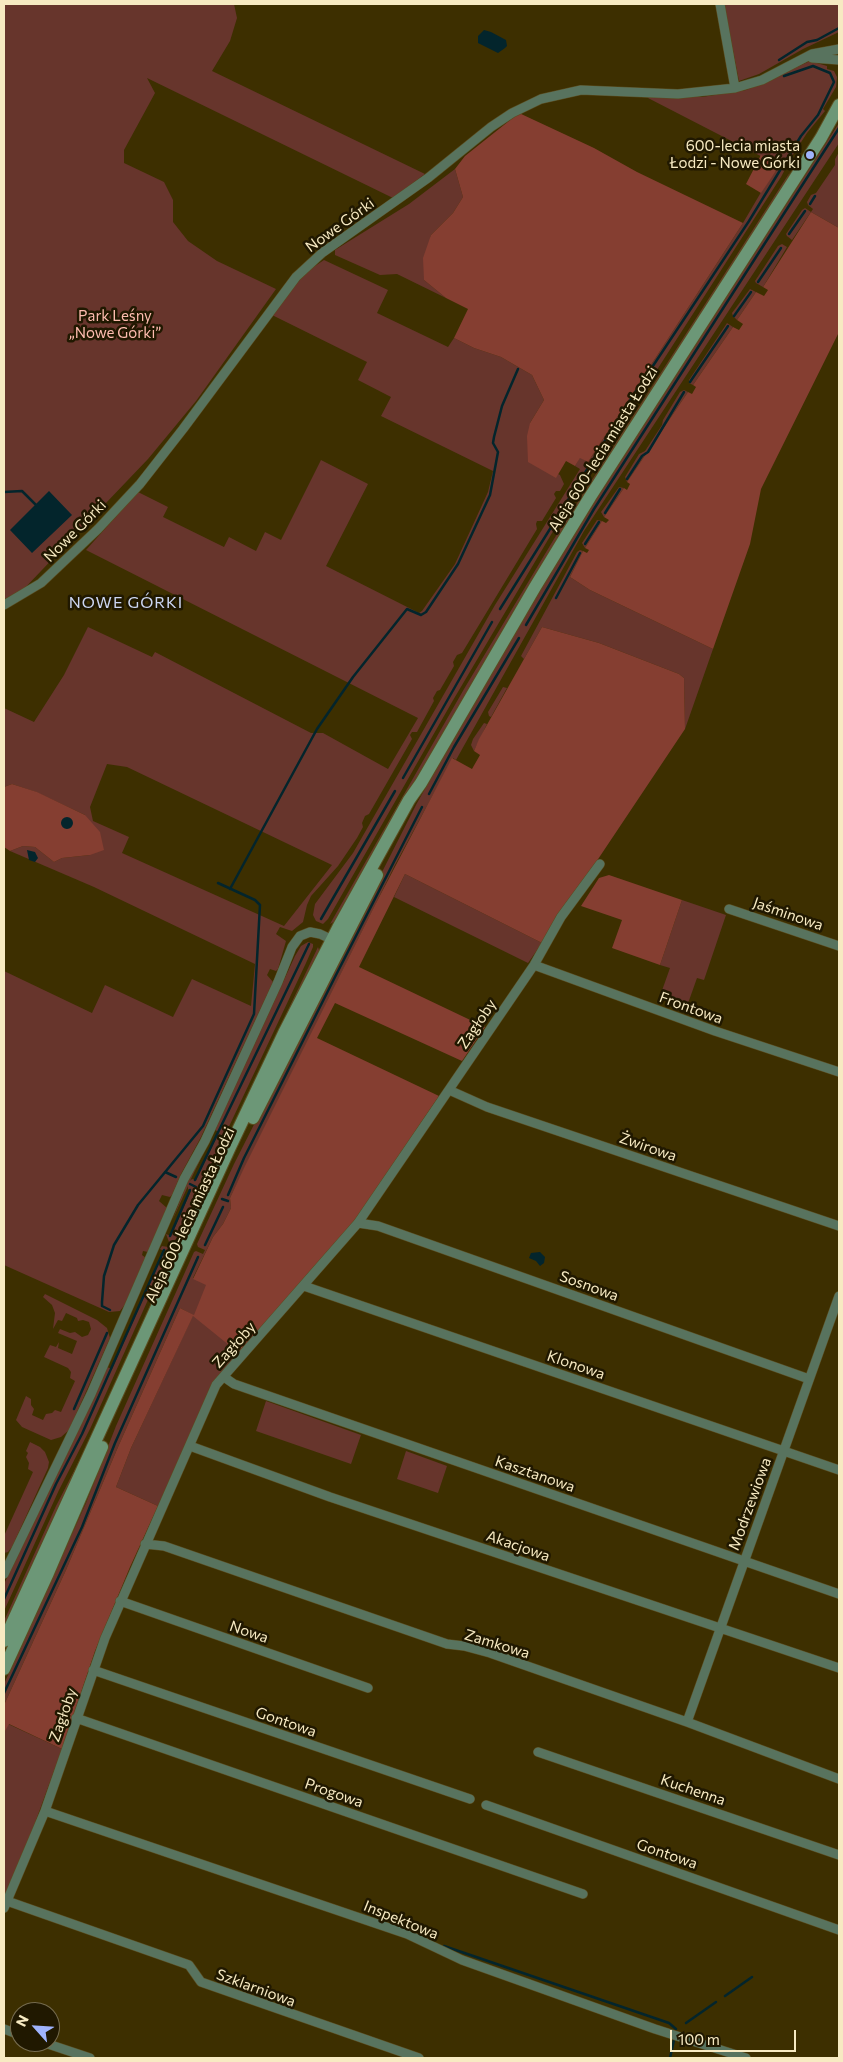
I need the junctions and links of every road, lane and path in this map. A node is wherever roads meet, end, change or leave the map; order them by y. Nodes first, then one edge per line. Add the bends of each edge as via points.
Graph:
1 (720, 4) edge
2 (839, 49) edge
3 (805, 58) junction
4 (839, 60) edge
5 (735, 88) junction
6 (839, 105) edge
7 (839, 115) edge
8 (821, 138) junction
9 (4, 604) edge
10 (600, 864) dead end
11 (729, 909) dead end
12 (336, 942) junction
13 (839, 946) edge
14 (534, 966) junction
15 (839, 1072) edge
16 (449, 1090) junction
17 (358, 1223) junction
18 (839, 1226) edge
19 (304, 1286) junction
20 (839, 1296) edge
21 (224, 1377) junction
22 (810, 1379) junction
23 (190, 1446) junction
24 (783, 1450) junction
25 (839, 1470) edge
26 (145, 1544) junction
27 (744, 1561) junction
28 (4, 1574) edge
29 (839, 1594) edge
30 (120, 1601) junction
31 (721, 1628) junction
32 (4, 1641) edge
33 (839, 1668) edge
34 (4, 1669) edge
35 (93, 1670) junction
36 (368, 1688) dead end
37 (76, 1718) junction
38 (688, 1722) junction
39 (538, 1752) dead end
40 (839, 1778) edge
41 (470, 1799) dead end
42 (486, 1805) dead end
43 (45, 1811) junction
44 (839, 1855) edge
45 (583, 1894) dead end
46 (5, 1904) edge
47 (839, 1930) edge
48 (60, 2048) edge
49 (90, 2058) edge
50 (418, 2058) edge
51 (746, 2058) edge

1 - 5 street
2 - 3 street, Nowe Górki
3 - 4 street, Nowe Górki
3 - 5 street, Nowe Górki via 762,80
5 - 9 street, Nowe Górki via 678,94 594,90 564,93 525,106 491,127 428,178 322,253 296,277 140,484 41,583
6 - 8 main road, Aleja 600-lecia miasta Łodzi
7 - 8 main road, Aleja 600-lecia miasta Łodzi
8 - 12 main road, Aleja 600-lecia miasta Łodzi via 590,497 508,632 409,800
10 - 14 street, Zagłoby via 561,917
11 - 13 street, Jaśminowa
12 - 28 street via 310,932 300,936 292,948 209,1132 184,1179 88,1400
12 - 32 main road, Aleja 600-lecia miasta Łodzi via 284,1033
12 - 34 main road, Aleja 600-lecia miasta Łodzi via 228,1170
14 - 15 street, Frontowa
14 - 16 street, Zagłoby
16 - 17 street, Zagłoby
16 - 18 street, Żwirowa via 487,1107
17 - 19 street, Zagłoby
17 - 22 street, Sosnowa via 378,1226
19 - 21 street, Zagłoby
19 - 24 street, Klonowa
20 - 22 street, Modrzewiowa
21 - 23 street, Zagłoby via 213,1392
21 - 27 street, Kasztanowa via 234,1384
22 - 24 street, Modrzewiowa
23 - 26 street, Zagłoby
23 - 31 street, Akacjowa via 330,1497
24 - 25 street, Klonowa
24 - 27 street, Modrzewiowa
26 - 30 street, Zagłoby
26 - 38 street, Zamkowa via 164,1546 447,1644 490,1653
27 - 29 street, Kasztanowa
27 - 31 street, Modrzewiowa
30 - 35 street, Zagłoby
30 - 36 street, Nowa
31 - 33 street, Akacjowa
31 - 38 street, Modrzewiowa
35 - 37 street, Zagłoby
35 - 41 street, Gontowa
37 - 43 street, Zagłoby
37 - 45 street, Progowa
38 - 40 street, Zamkowa
39 - 44 street, Kuchenna
42 - 47 street, Gontowa
43 - 46 street, Zagłoby
43 - 51 street, Inspektowa via 407,1934 471,1963
46 - 50 street, Szklarniowa via 188,1965 201,1982
48 - 49 street

